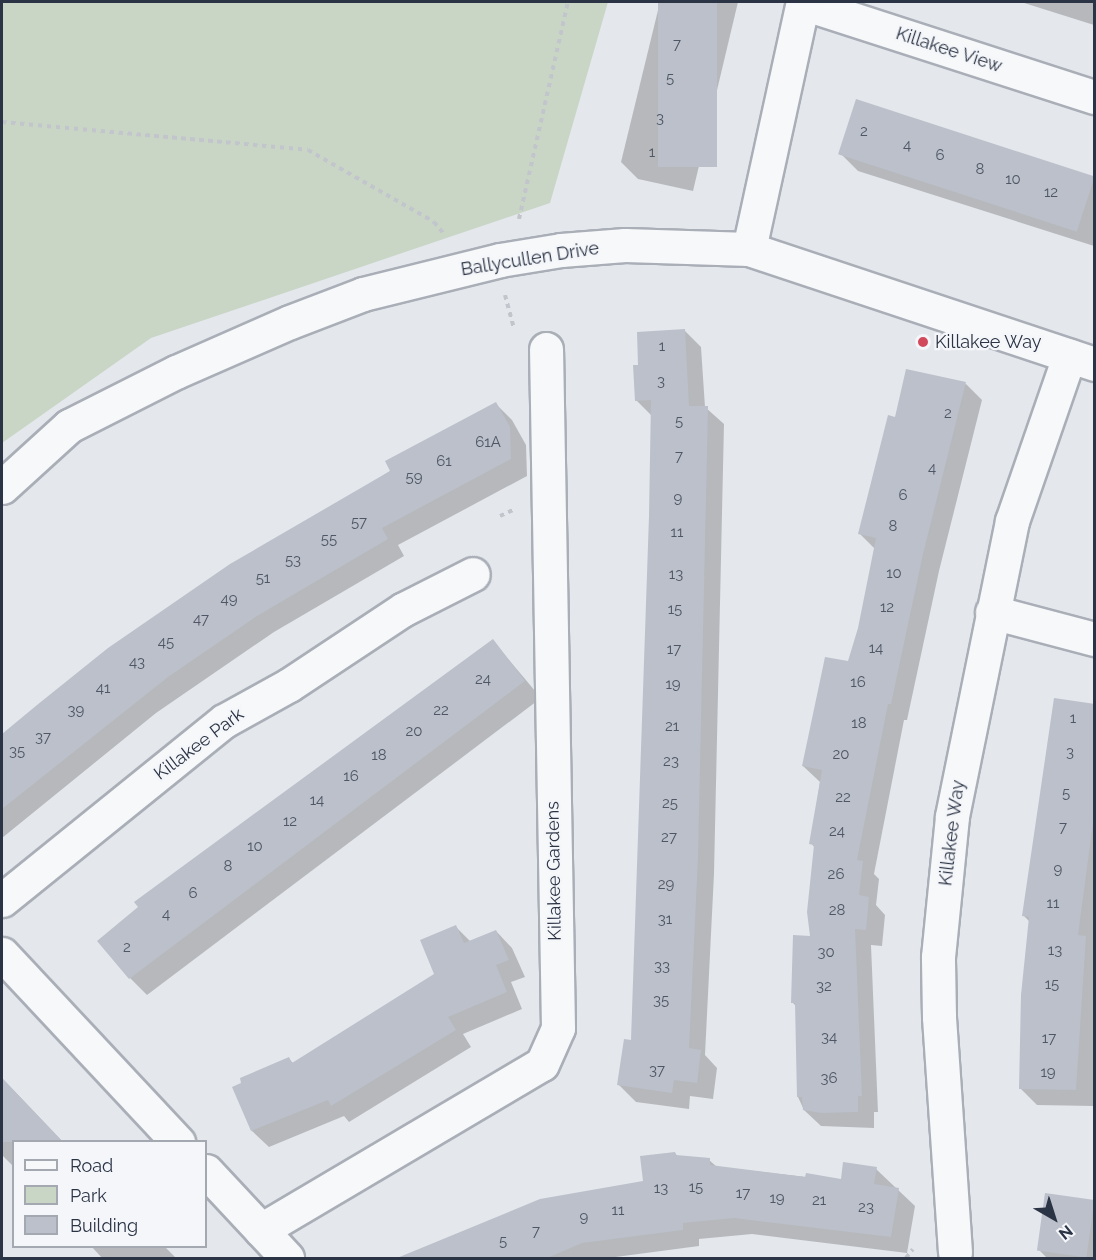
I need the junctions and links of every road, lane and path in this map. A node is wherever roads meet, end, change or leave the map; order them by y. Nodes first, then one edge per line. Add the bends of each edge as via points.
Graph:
1 (568, 2) edge
2 (803, 2) edge
3 (1095, 97) edge
4 (2, 122) edge
5 (511, 221) dead end
6 (456, 232) dead end
7 (445, 234) junction
8 (749, 249) junction
9 (454, 271) junction
10 (505, 296) dead end
11 (514, 329) dead end
12 (546, 349) dead end
13 (1082, 360) edge
14 (2, 487) edge
15 (473, 574) dead end
16 (992, 612) junction
17 (1095, 639) edge
18 (2, 900) edge
19 (2, 954) edge
20 (176, 1140) edge
21 (207, 1171) edge
22 (261, 1230) junction
23 (913, 1249) dead end
24 (955, 1252) dead end
25 (287, 1258) edge
26 (906, 1258) edge

1 - 5 path via 521,219
2 - 3 street, Killakee View
2 - 8 street, Killakee View
4 - 7 path via 308,150 434,222
6 - 7 path
7 - 9 path
8 - 9 street, Ballycullen Drive via 625,245 561,250
8 - 13 street, Ballycullen Drive
9 - 14 street, Ballycullen Drive via 363,294 176,372 69,426
10 - 11 path
12 - 22 street, Killakee Gardens via 558,1028 542,1064
13 - 16 street, Killakee Way via 1012,520
15 - 18 street, Killakee Park via 404,609 289,685 224,722
16 - 17 street
16 - 24 street, Killakee Way via 952,816 938,957
19 - 20 street
21 - 22 street
22 - 25 street
23 - 26 path

